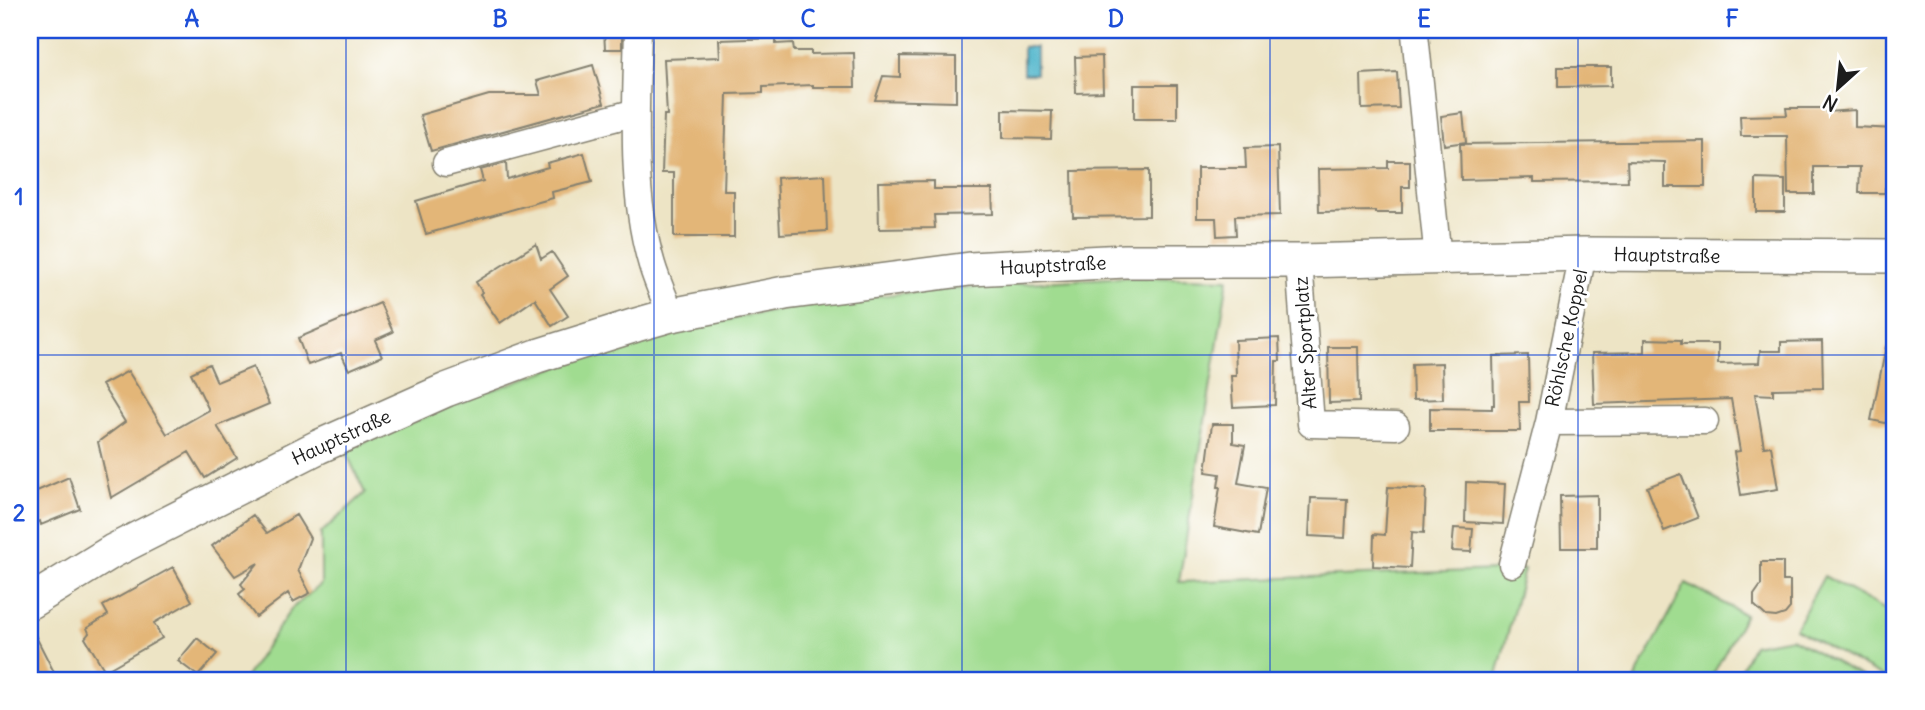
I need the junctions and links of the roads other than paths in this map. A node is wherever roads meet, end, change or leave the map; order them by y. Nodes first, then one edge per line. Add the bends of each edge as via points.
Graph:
1 (638, 30) edge
2 (1415, 34) dead end
3 (636, 112) junction
4 (446, 163) dead end
5 (1583, 254) junction
6 (1895, 256) edge
7 (1438, 259) junction
8 (1299, 261) junction
9 (671, 315) junction
10 (1705, 421) dead end
11 (1549, 422) junction
12 (1396, 426) dead end
13 (1512, 564) dead end
14 (30, 602) edge

1 - 3 street
2 - 7 street
3 - 4 street
3 - 9 street via 640,210 652,264
5 - 6 main road, Hauptstraße
5 - 7 main road, Hauptstraße
5 - 11 street, Röhlsche Koppel
7 - 8 main road, Hauptstraße
8 - 9 main road, Hauptstraße via 1125,261 970,269 785,293
8 - 12 street, Alter Sportplatz via 1311,424
9 - 14 main road, Hauptstraße via 524,360 331,441 113,551
10 - 11 street, Röhlsche Koppel
11 - 13 street, Röhlsche Koppel

